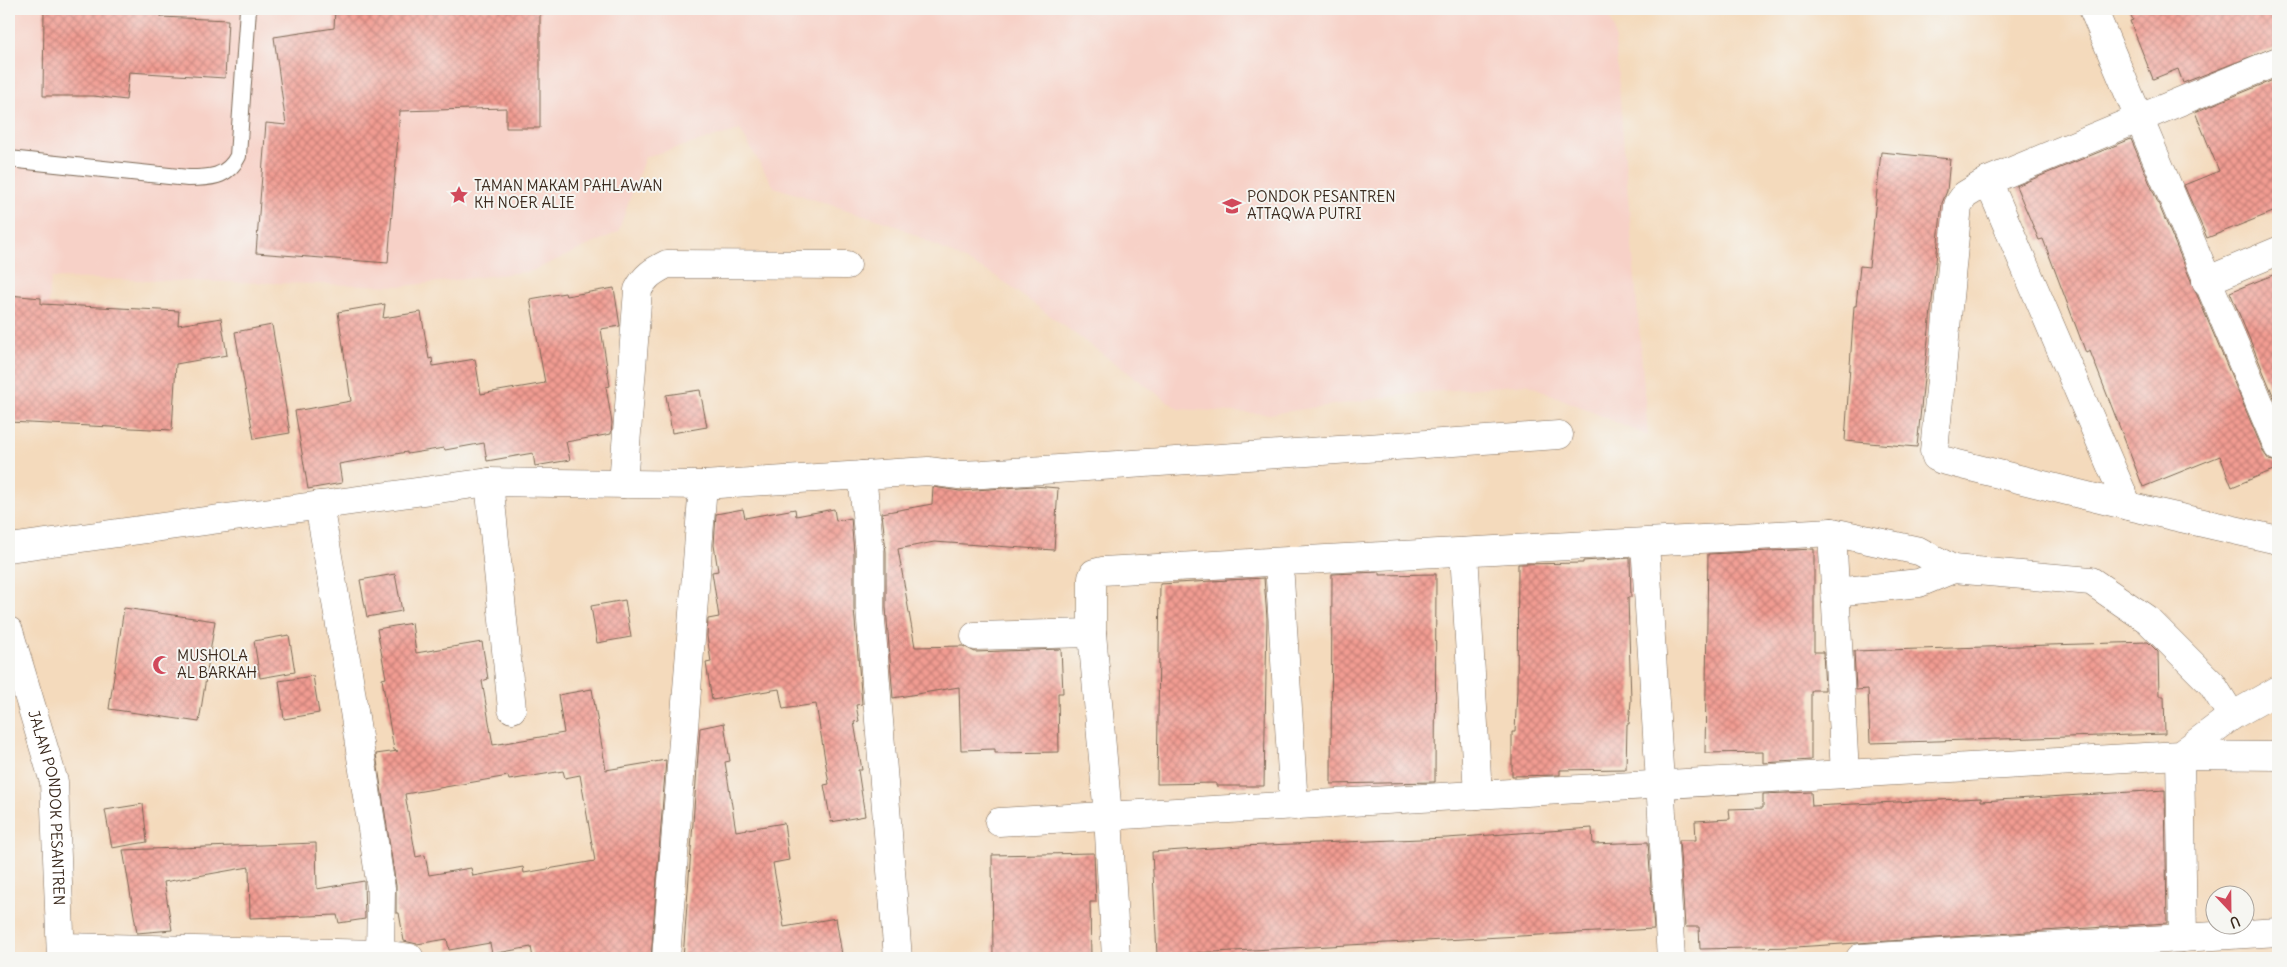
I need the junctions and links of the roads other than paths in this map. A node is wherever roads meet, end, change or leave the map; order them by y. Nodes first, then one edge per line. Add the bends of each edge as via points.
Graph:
1 (248, 9) edge
2 (2093, 9) edge
3 (2278, 61) edge
4 (2139, 117) junction
5 (9, 159) edge
6 (1988, 181) junction
7 (2278, 251) edge
8 (848, 265) dead end
9 (2206, 281) junction
10 (2276, 432) edge
11 (1559, 435) dead end
12 (862, 475) junction
13 (489, 482) junction
14 (623, 484) junction
15 (703, 485) junction
16 (319, 505) junction
17 (2128, 506) junction
18 (1832, 532) junction
19 (2278, 540) edge
20 (1645, 543) junction
21 (9, 548) edge
22 (1464, 552) junction
23 (1279, 563) junction
24 (1953, 569) junction
25 (1836, 592) junction
26 (9, 631) edge
27 (1092, 632) junction
28 (975, 636) dead end
29 (2278, 690) edge
30 (512, 709) dead end
31 (2232, 716) junction
32 (2180, 755) junction
33 (2278, 756) edge
34 (1845, 774) junction
35 (1660, 785) junction
36 (1478, 795) junction
37 (1294, 806) junction
38 (1108, 816) junction
39 (999, 822) dead end
40 (2278, 932) edge
41 (2183, 938) junction
42 (61, 952) edge
43 (380, 956) edge
44 (410, 958) edge
45 (666, 958) edge
46 (898, 958) edge
47 (1116, 958) edge
48 (1671, 958) edge
49 (1860, 958) edge

1 - 5 lane via 238,156 225,172 216,177 188,178
2 - 4 street
3 - 4 street
4 - 6 street
4 - 9 street
6 - 17 street
6 - 17 street via 1965,195 1958,205 1934,454 1942,460
7 - 9 street
8 - 14 street via 667,264 652,271 638,290
9 - 10 street
11 - 12 street via 983,474
12 - 15 street
12 - 46 street via 870,552 870,618
13 - 14 street
13 - 16 street
13 - 30 street
14 - 15 street
15 - 45 street
16 - 21 street
16 - 43 street via 380,888
17 - 19 street
18 - 20 street
18 - 24 street via 1919,551
18 - 25 street
20 - 22 street
20 - 35 street
22 - 23 street
22 - 36 street
23 - 27 street via 1098,572 1092,578
23 - 37 street
24 - 25 street via 1919,583
24 - 31 street via 2091,581 2148,620 2212,684
25 - 34 street
26 - 42 street, JALAN PONDOK PESANTREN via 54,782
27 - 28 street
27 - 38 street
29 - 31 street
31 - 32 street
32 - 33 street
32 - 34 street
32 - 41 street
34 - 35 street
35 - 36 street
35 - 48 street
36 - 37 street
37 - 38 street
38 - 39 street
38 - 47 street
40 - 41 street
41 - 49 street
42 - 43 street
43 - 44 street

